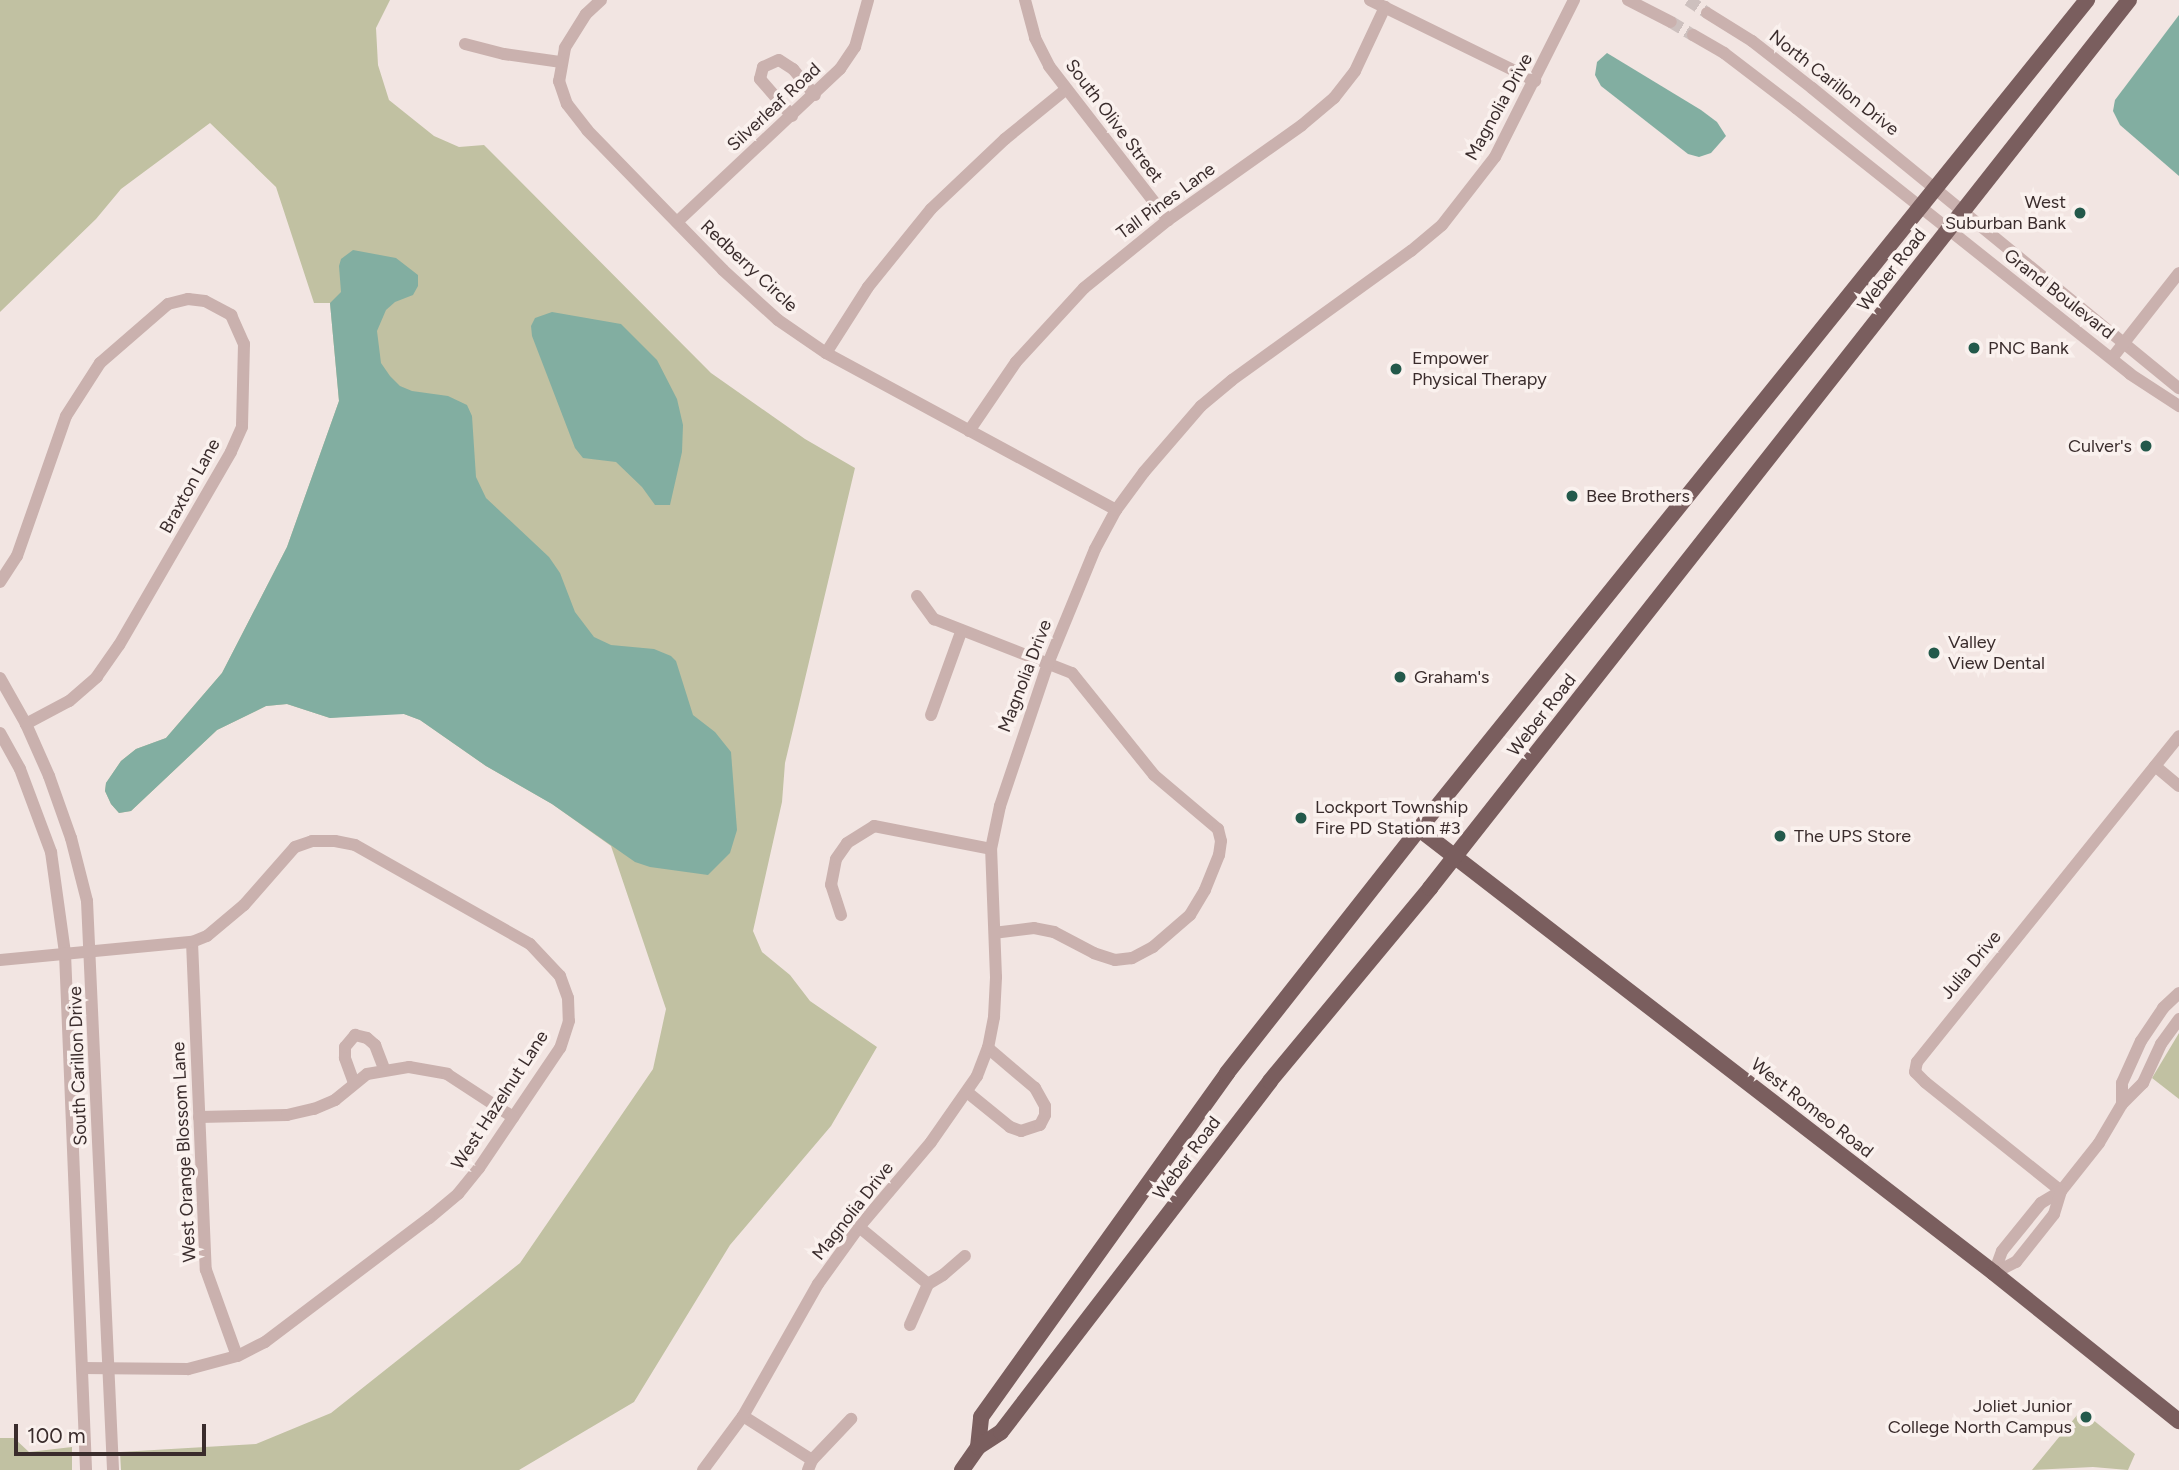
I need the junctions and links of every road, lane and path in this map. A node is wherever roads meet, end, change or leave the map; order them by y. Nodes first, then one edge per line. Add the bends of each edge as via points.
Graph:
1 (601, 0) edge
2 (868, 0) edge
3 (1025, 0) edge
4 (1370, 0) edge
5 (1574, 0) edge
6 (1628, 0) edge
7 (2087, 0) edge
8 (2129, 0) edge
9 (1385, 7) junction
10 (1707, 13) tunnel mouth
11 (1671, 22) tunnel mouth
12 (1693, 35) tunnel mouth
13 (466, 44) dead end
14 (561, 62) junction
15 (1535, 81) junction
16 (1065, 90) junction
17 (815, 95) junction
18 (792, 116) junction
19 (1935, 186) junction
20 (1919, 206) junction
21 (1964, 210) junction
22 (1168, 220) junction
23 (677, 222) junction
24 (1949, 229) junction
25 (2179, 273) edge
26 (2125, 342) junction
27 (825, 353) junction
28 (2112, 358) junction
29 (2179, 388) edge
30 (2179, 406) edge
31 (969, 430) junction
32 (1116, 510) junction
33 (0, 582) edge
34 (917, 596) dead end
35 (961, 632) junction
36 (1047, 666) junction
37 (0, 678) edge
38 (931, 715) dead end
39 (26, 724) junction
40 (0, 733) edge
41 (2179, 736) edge
42 (2155, 766) junction
43 (2179, 786) edge
44 (1419, 829) junction
45 (991, 849) junction
46 (1455, 857) junction
47 (841, 915) dead end
48 (995, 933) junction
49 (192, 942) junction
50 (91, 949) junction
51 (65, 953) junction
52 (0, 960) edge
53 (2179, 993) edge
54 (2179, 1019) edge
55 (988, 1048) junction
56 (384, 1069) junction
57 (354, 1083) junction
58 (967, 1092) junction
59 (2122, 1104) junction
60 (200, 1117) junction
61 (513, 1117) junction
62 (2061, 1191) junction
63 (859, 1227) junction
64 (965, 1256) dead end
65 (1994, 1273) junction
66 (928, 1284) junction
67 (910, 1325) dead end
68 (236, 1356) junction
69 (82, 1368) junction
70 (106, 1368) junction
71 (743, 1416) junction
72 (851, 1419) dead end
73 (2179, 1421) edge
74 (978, 1447) junction
75 (810, 1465) edge
76 (86, 1470) edge
77 (113, 1470) edge
78 (703, 1470) edge
79 (962, 1470) edge

1 - 14 street, Redberry Circle via 574,32
2 - 17 street, Silverleaf Road via 855,47
3 - 16 street, South Olive Street via 1035,38
4 - 9 street
5 - 15 street, Magnolia Drive
6 - 11 street
7 - 19 main road, Weber Road
8 - 21 main road, Weber Road
9 - 15 street
9 - 22 street, Tall Pines Lane via 1355,71 1334,98
10 - 19 street, North Carillon Drive via 1752,41
12 - 20 street via 1735,61
13 - 14 street
14 - 23 street, Redberry Circle via 559,81 567,104
15 - 32 street, Magnolia Drive via 1495,157 1442,225 1201,406
16 - 22 street, South Olive Street
16 - 27 street via 931,209 867,287
17 - 18 street, Silverleaf Road
17 - 18 street via 779,60 763,67 760,79
18 - 23 street, Silverleaf Road
19 - 20 main road, Weber Road
19 - 21 street, Grand Boulevard
20 - 24 street, Grand Boulevard
20 - 44 main road, Weber Road
21 - 24 main road, Weber Road
21 - 26 street, Grand Boulevard
22 - 31 street, Tall Pines Lane via 1050,322
23 - 27 street, Redberry Circle via 778,320
24 - 28 street, Grand Boulevard
24 - 46 main road, Weber Road
25 - 26 street
26 - 28 street
26 - 29 street, Grand Boulevard
27 - 31 street, Redberry Circle
28 - 30 street, Grand Boulevard
31 - 32 street, Redberry Circle
32 - 36 street, Magnolia Drive via 1089,561
33 - 39 street, Braxton Lane via 17,556 66,416 100,363 168,304 205,300 231,315 244,344 242,426 231,452 97,677 69,701
34 - 35 street via 934,619
35 - 36 street
35 - 38 street
36 - 45 street, Magnolia Drive via 1010,768
36 - 48 street via 1072,673 1154,775 1218,829 1219,855 1190,915 1153,947 1132,958 1115,960 1054,932 1034,928
37 - 39 street, South Carillon Drive
39 - 50 street, South Carillon Drive via 71,838 86,901
40 - 51 street, South Carillon Drive via 20,769 51,852
41 - 42 street, Julia Drive
42 - 43 street
42 - 62 street, Julia Drive via 1917,1062 1915,1072 1925,1082
44 - 46 main road, West Romeo Road
44 - 74 main road, Weber Road via 1227,1073 981,1418
45 - 47 street via 874,827 848,843 836,859 831,885
45 - 48 street, Magnolia Drive
46 - 65 main road, West Romeo Road
46 - 74 main road, Weber Road via 1270,1081 1002,1432
48 - 55 street, Magnolia Drive via 995,1003
49 - 50 street, West Hazelnut Lane
49 - 60 street, West Orange Blossom Lane
49 - 61 street, West Hazelnut Lane via 224,924 295,847 312,841 355,845 530,944 560,976 568,998 569,1021 560,1048
50 - 51 street, West Hazelnut Lane
50 - 70 street, South Carillon Drive
51 - 52 street, West Hazelnut Lane
51 - 69 street, South Carillon Drive
53 - 59 street via 2141,1041 2122,1083
54 - 59 street via 2143,1083
55 - 58 street, Magnolia Drive
55 - 58 street via 1040,1095 1045,1115 1040,1125 1021,1131
56 - 57 street
56 - 57 street via 375,1045 355,1035 345,1047
56 - 61 street via 409,1067 447,1074
57 - 60 street via 335,1100 288,1115
58 - 63 street, Magnolia Drive
59 - 62 street via 2099,1143
60 - 68 street, West Orange Blossom Lane via 206,1270
61 - 68 street, West Hazelnut Lane via 458,1194 265,1342
62 - 65 street via 2054,1214 2016,1262
63 - 66 street
63 - 71 street, Magnolia Drive via 818,1284
64 - 66 street
65 - 73 main road, West Romeo Road
66 - 67 street
68 - 70 street, West Hazelnut Lane via 188,1369
69 - 70 street, West Hazelnut Lane
69 - 76 street, South Carillon Drive
70 - 77 street, South Carillon Drive
71 - 75 street
71 - 78 street, Magnolia Drive
72 - 75 street
74 - 79 main road, Weber Road

